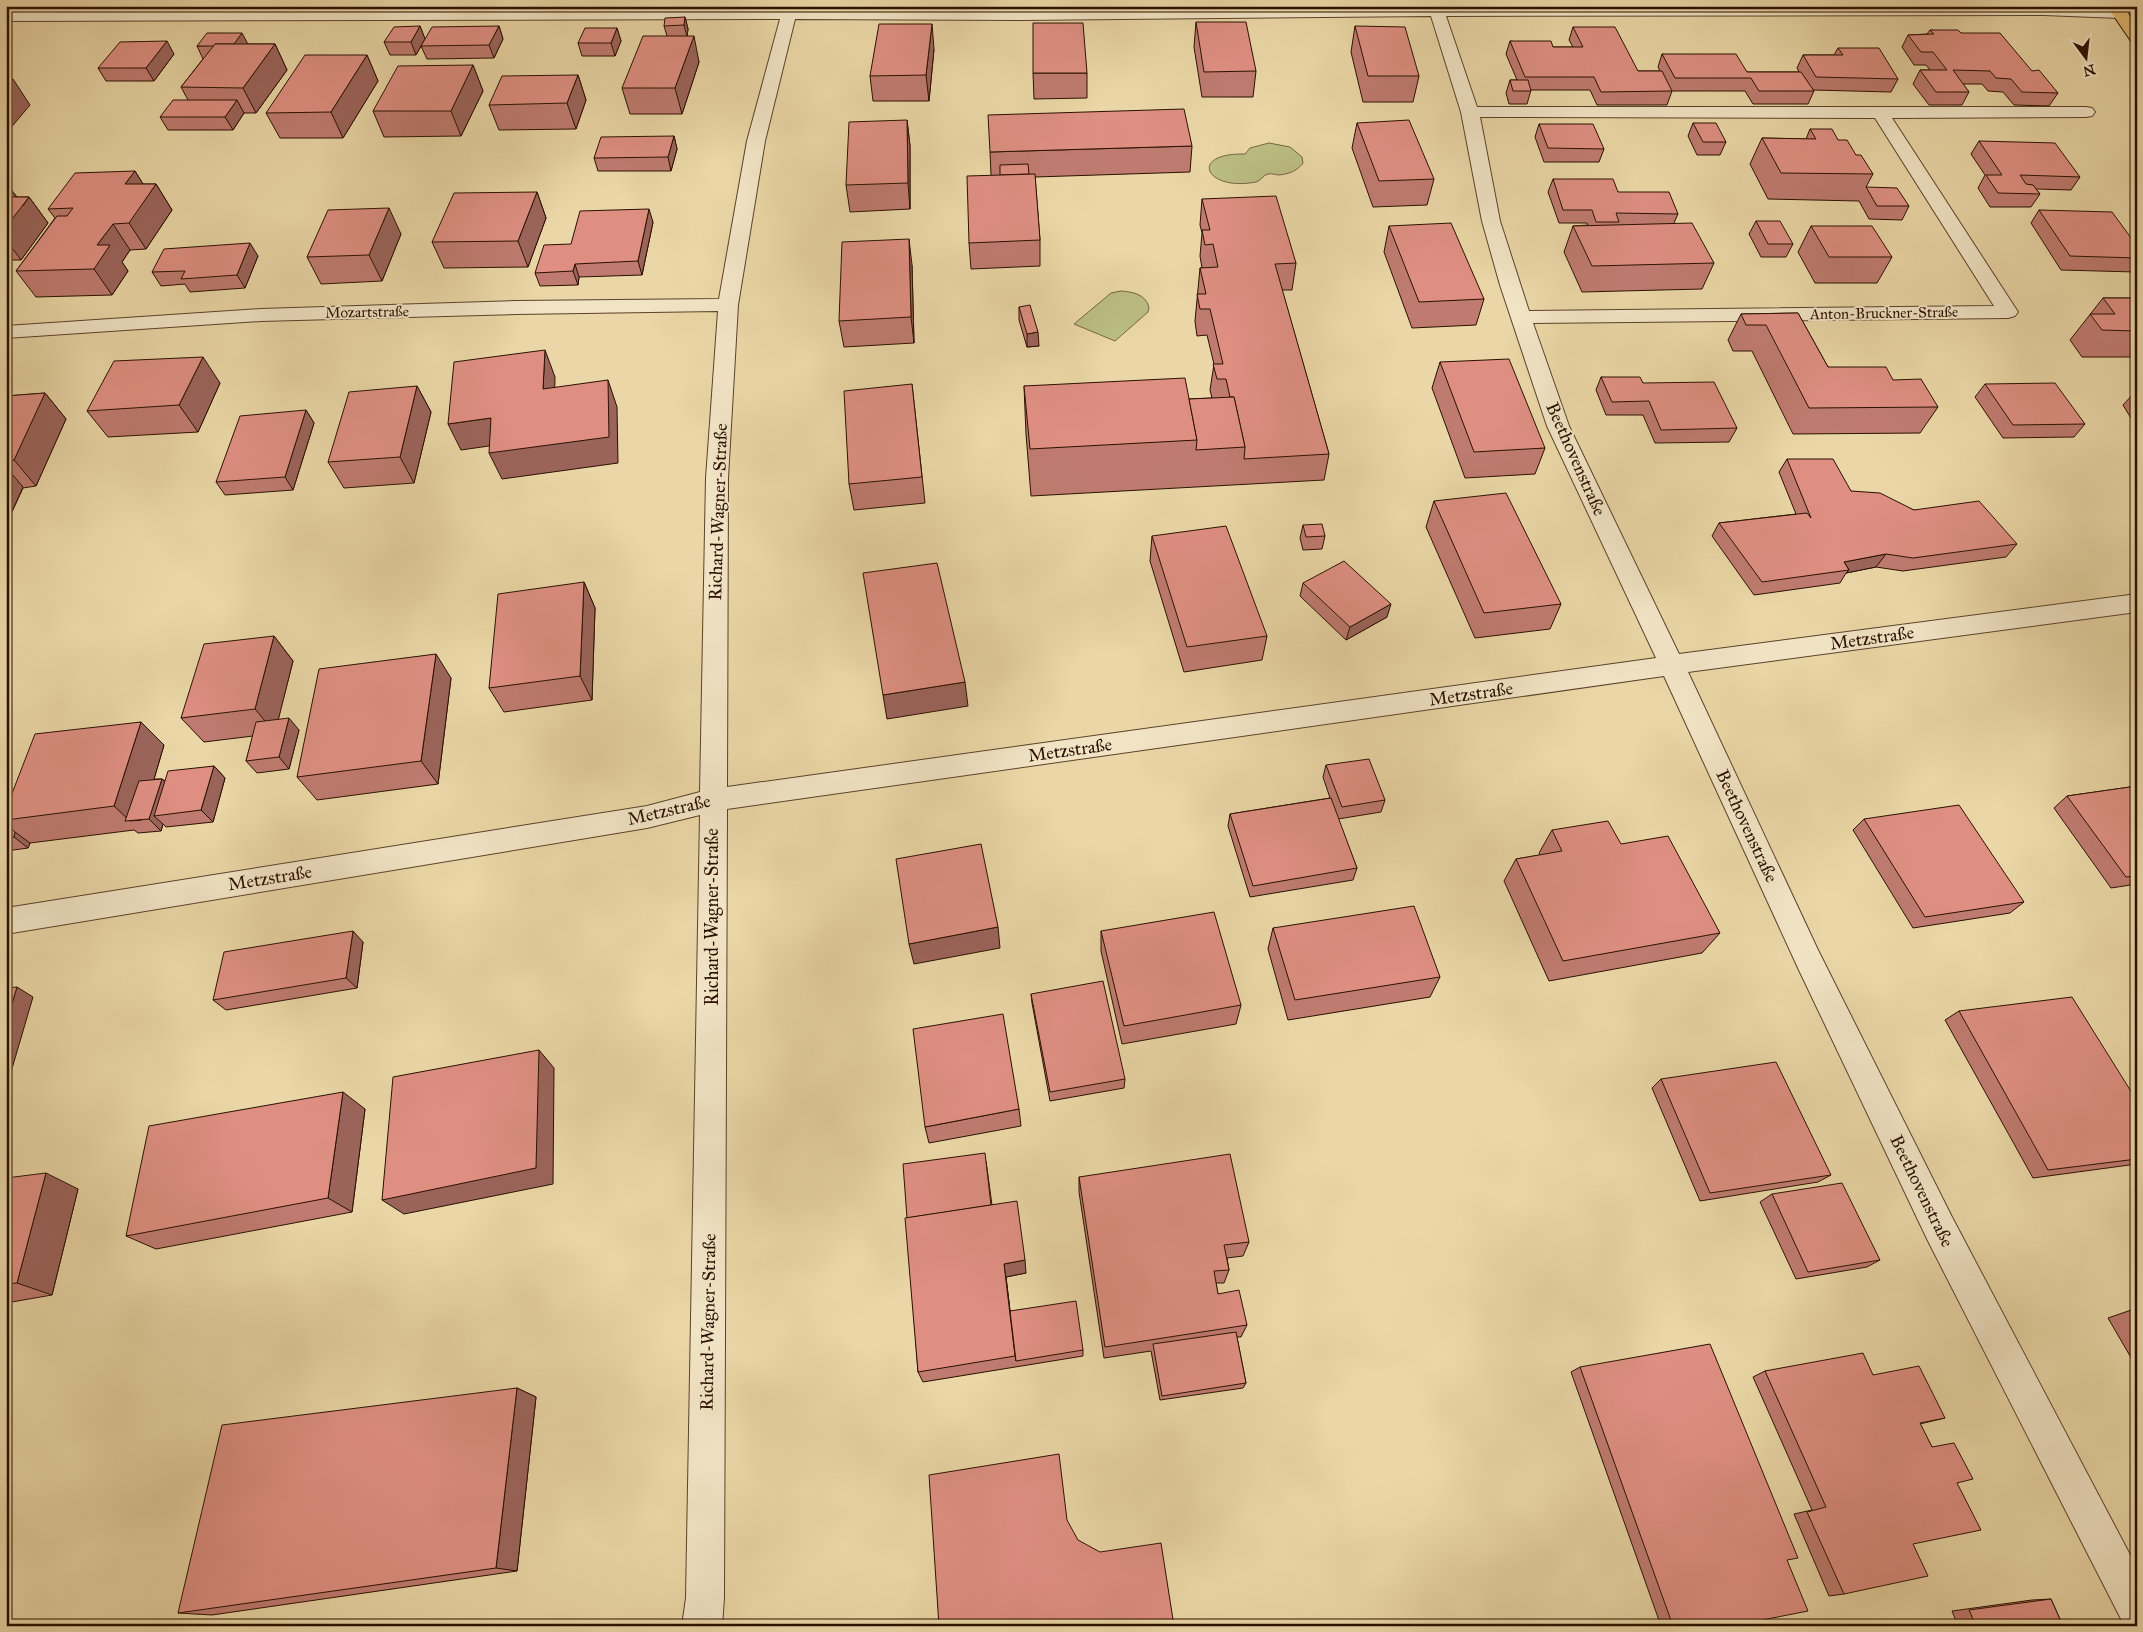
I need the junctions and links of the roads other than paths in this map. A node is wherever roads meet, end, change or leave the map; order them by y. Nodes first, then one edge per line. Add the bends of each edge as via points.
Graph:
1 (1708, 8) edge
2 (2042, 8) edge
3 (394, 10) edge
4 (790, 10) edge
5 (1257, 10) edge
6 (2117, 10) edge
7 (29, 11) edge
8 (1437, 11) junction
9 (6, 16) edge
10 (2137, 38) edge
11 (1470, 112) junction
12 (2086, 112) dead end
13 (1880, 113) junction
14 (728, 305) junction
15 (1522, 317) junction
16 (6, 332) edge
17 (2137, 603) edge
18 (1672, 665) junction
19 (713, 800) junction
20 (6, 921) edge
21 (2137, 1610) edge
22 (702, 1626) edge

1 - 2 street
1 - 8 street
2 - 6 street
3 - 4 street
3 - 7 street
4 - 5 street
4 - 14 street, Richard-Wagner-Straße via 747,180
5 - 8 street
6 - 10 main road
7 - 9 street
8 - 11 street, Beethovenstraße
11 - 13 street
11 - 15 street, Beethovenstraße via 1491,221
12 - 13 street
13 - 15 street, Anton-Bruckner-Straße via 2008,312
14 - 16 street, Mozartstraße via 256,314
14 - 19 street, Richard-Wagner-Straße via 717,478
15 - 18 street, Beethovenstraße via 1558,426
17 - 18 street, Metzstraße
18 - 19 street, Metzstraße
18 - 21 street, Beethovenstraße via 1808,960 1940,1229
19 - 20 street, Metzstraße via 648,817
19 - 22 street, Richard-Wagner-Straße via 710,1222

